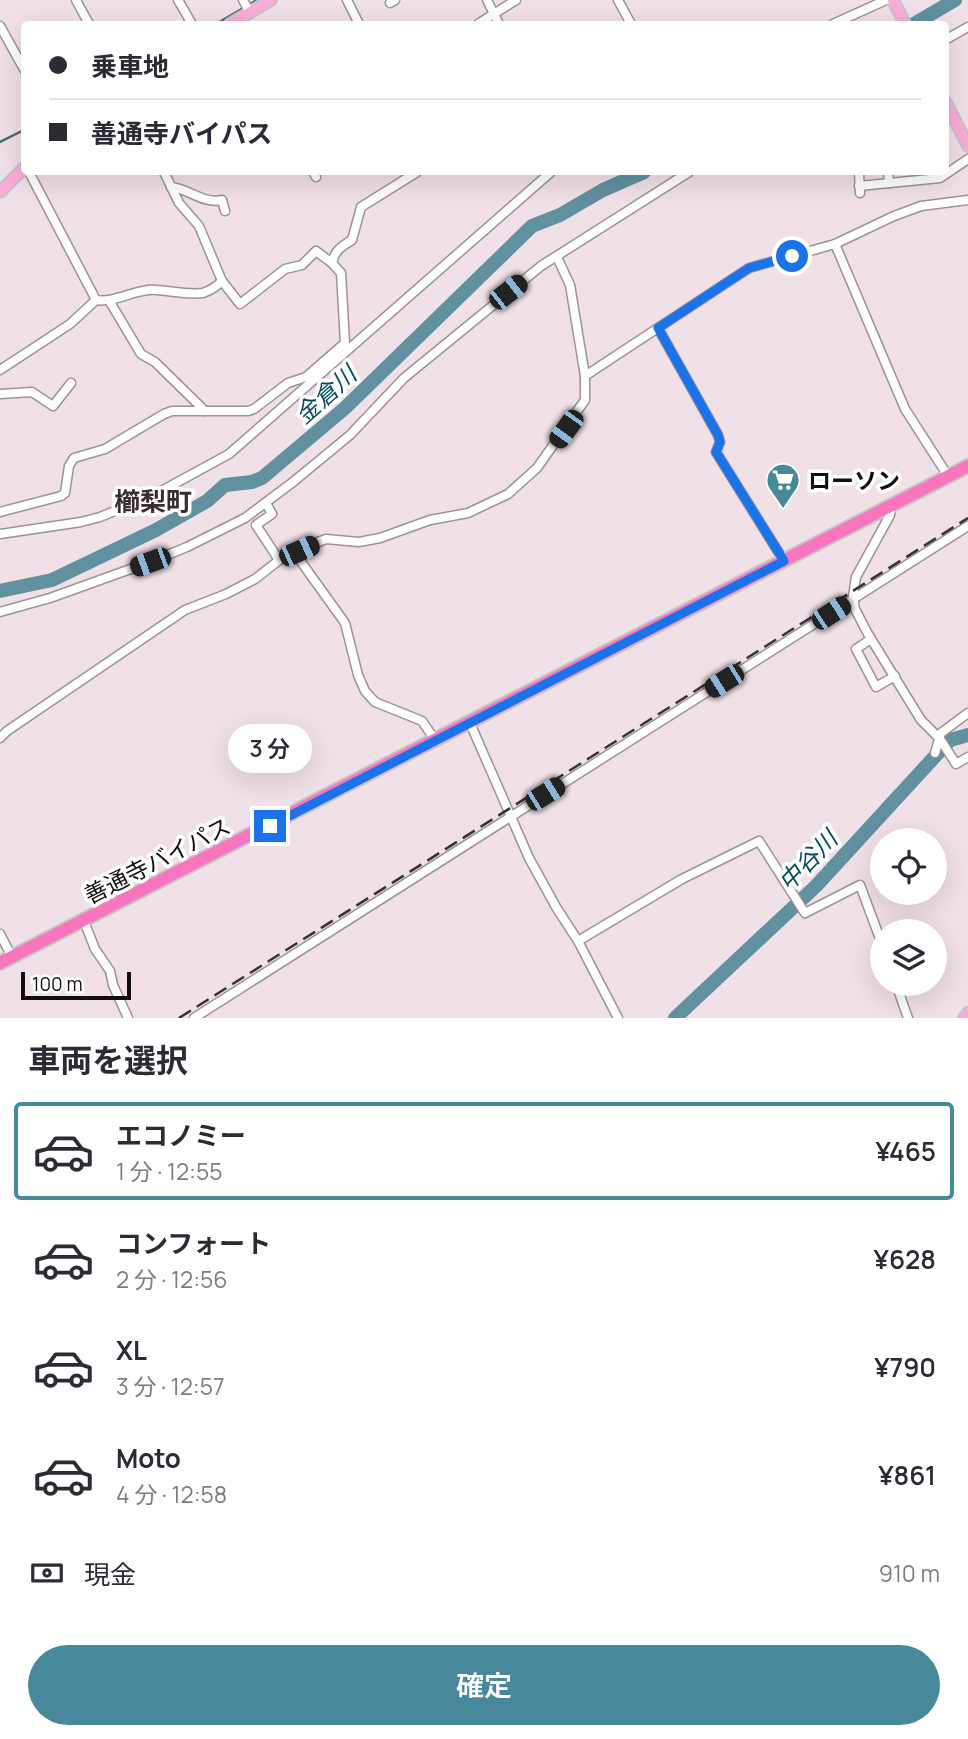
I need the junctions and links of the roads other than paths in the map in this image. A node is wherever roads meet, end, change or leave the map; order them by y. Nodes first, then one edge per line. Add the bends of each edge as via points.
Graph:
1 (76, 0) edge
2 (271, 0) edge
3 (347, 0) edge
4 (487, 0) edge
5 (516, 0) edge
6 (618, 0) edge
7 (886, 0) edge
8 (893, 0) edge
9 (182, 2) edge
10 (246, 6) edge
11 (494, 13) junction
12 (87, 21) edge
13 (191, 21) edge
14 (233, 21) edge
15 (358, 21) edge
16 (482, 21) edge
17 (498, 21) edge
18 (629, 21) edge
19 (840, 21) edge
20 (904, 21) edge
21 (0, 26) edge
22 (968, 27) edge
23 (949, 38) edge
24 (21, 64) edge
25 (949, 109) edge
26 (968, 146) edge
27 (968, 159) edge
28 (21, 171) edge
29 (949, 172) edge
30 (31, 175) edge
31 (165, 175) edge
32 (411, 175) edge
33 (534, 175) edge
34 (547, 175) edge
35 (684, 175) edge
36 (859, 175) edge
37 (888, 175) edge
38 (912, 175) edge
39 (944, 175) edge
40 (916, 180) junction
41 (889, 183) junction
42 (536, 184) junction
43 (171, 187) junction
44 (0, 191) edge
45 (968, 200) edge
46 (225, 211) dead end
47 (835, 244) junction
48 (557, 257) dead end
49 (332, 263) junction
50 (222, 281) junction
51 (96, 300) junction
52 (110, 302) junction
53 (658, 328) junction
54 (0, 370) edge
55 (585, 376) junction
56 (308, 380) junction
57 (71, 383) dead end
58 (0, 394) edge
59 (205, 411) junction
60 (968, 466) edge
61 (948, 476) junction
62 (266, 503) junction
63 (891, 506) junction
64 (0, 512) edge
65 (968, 526) edge
66 (0, 534) edge
67 (294, 552) junction
68 (279, 560) junction
69 (784, 561) junction
70 (853, 599) junction
71 (0, 612) edge
72 (871, 639) junction
73 (895, 676) junction
74 (968, 713) edge
75 (470, 723) junction
76 (0, 738) edge
77 (940, 739) junction
78 (435, 740) junction
79 (935, 753) dead end
80 (968, 757) edge
81 (510, 818) junction
82 (873, 919) edge
83 (84, 921) junction
84 (0, 934) edge
85 (578, 941) junction
86 (6, 960) edge
87 (900, 996) edge
88 (968, 1013) edge
89 (128, 1018) edge
90 (194, 1018) edge
91 (618, 1018) edge
92 (908, 1018) edge
93 (964, 1018) edge

1 - 12 street
2 - 10 main road
3 - 15 street
4 - 11 street
5 - 11 street
6 - 18 street
7 - 19 street
8 - 20 main road
9 - 13 street
10 - 14 main road
11 - 16 street
11 - 17 street
21 - 24 street
22 - 23 street
25 - 26 main road
27 - 29 street
28 - 44 main road
30 - 51 street
31 - 43 street
32 - 49 street via 361,207 352,240 340,247
33 - 42 street
34 - 42 street
35 - 62 street via 541,266 412,371 349,435
36 - 41 street via 859,190
37 - 41 street
38 - 40 street
39 - 40 street
40 - 41 street
42 - 56 street
43 - 46 street via 200,199 222,200
43 - 50 street via 199,226
45 - 47 street via 921,206
47 - 53 street via 749,268
47 - 61 street via 905,409
48 - 55 street via 570,285
49 - 50 street via 316,251 240,304
49 - 56 street via 341,273 345,343
50 - 52 street via 203,293 156,290
51 - 52 street
51 - 54 street via 70,324
52 - 59 street via 141,354
53 - 55 street
53 - 69 street via 718,435 716,452
55 - 67 street via 587,389 580,409 537,468 508,494 468,513 429,520 380,538 359,542 326,539
56 - 59 street via 288,383 248,411
56 - 66 street via 229,454 154,495 81,522
57 - 58 street via 53,406 32,392
59 - 64 street via 172,411 105,449 74,458 61,496
60 - 61 highway, 善通寺バイパス
61 - 63 highway, 善通寺バイパス
62 - 68 street via 272,514 256,525
62 - 71 street via 187,548
63 - 69 highway, 善通寺バイパス
63 - 70 street via 861,565
65 - 70 street
67 - 68 street
67 - 78 street via 345,623 365,691 375,702 422,721
68 - 76 street via 255,579 199,603 146,635
69 - 75 highway, 善通寺バイパス
70 - 72 street
70 - 81 street
72 - 73 street
72 - 73 street via 856,649 876,687
73 - 77 street via 921,720
74 - 77 street via 941,733
75 - 78 highway, 善通寺バイパス
75 - 81 street
77 - 79 street
77 - 80 street via 956,764
78 - 83 highway, 善通寺バイパス
81 - 85 street
81 - 90 street
82 - 85 street via 860,885 805,913 758,841 682,879
83 - 86 highway, 善通寺バイパス
83 - 89 street
84 - 86 street
85 - 91 street
87 - 92 street
88 - 93 main road

